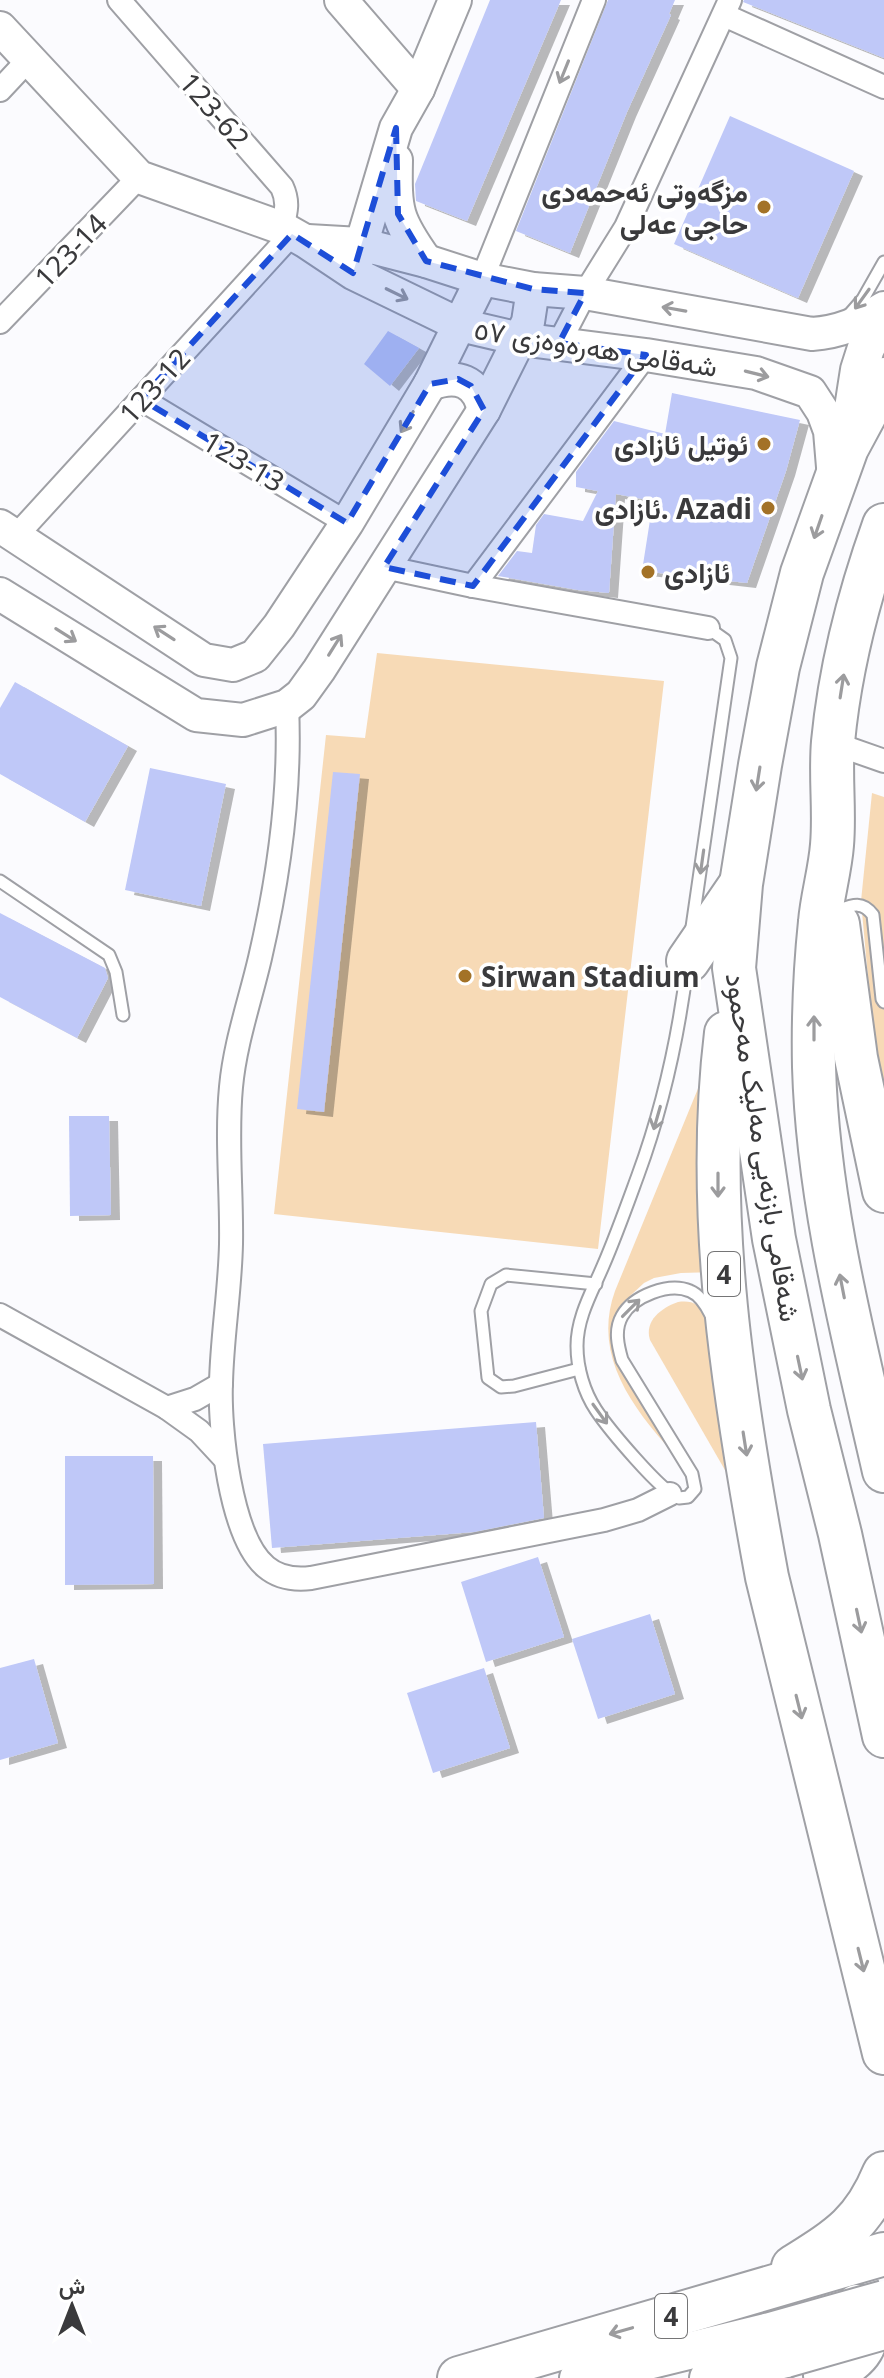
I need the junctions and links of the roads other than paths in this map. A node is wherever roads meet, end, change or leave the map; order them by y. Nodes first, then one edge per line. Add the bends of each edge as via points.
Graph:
1 (119, 0) edge
2 (341, 0) edge
3 (455, 0) edge
4 (594, 0) edge
5 (727, 8) edge
6 (0, 28) edge
7 (29, 59) junction
8 (884, 87) edge
9 (418, 89) junction
10 (0, 90) edge
11 (396, 128) junction
12 (139, 177) junction
13 (293, 234) junction
14 (356, 259) junction
15 (426, 261) junction
16 (884, 262) edge
17 (482, 279) junction
18 (533, 289) junction
19 (585, 293) junction
20 (884, 308) edge
21 (884, 314) edge
22 (0, 322) edge
23 (460, 325) junction
24 (834, 332) junction
25 (520, 339) junction
26 (559, 343) junction
27 (646, 355) junction
28 (884, 379) edge
29 (430, 384) junction
30 (141, 399) junction
31 (484, 410) junction
32 (840, 464) junction
33 (347, 523) junction
34 (884, 525) edge
35 (8, 531) edge
36 (384, 567) junction
37 (473, 586) junction
38 (0, 594) edge
39 (708, 628) joint
40 (287, 706) junction
41 (833, 743) junction
42 (884, 761) edge
43 (832, 846) junction
44 (0, 881) edge
45 (741, 884) junction
46 (836, 911) junction
47 (688, 961) junction
48 (734, 968) junction
49 (884, 1002) edge
50 (123, 1015) dead end
51 (884, 1191) edge
52 (596, 1284) junction
53 (0, 1315) edge
54 (733, 1359) junction
55 (579, 1369) junction
56 (221, 1384) junction
57 (167, 1408) junction
58 (225, 1459) junction
59 (884, 1471) edge
60 (670, 1494) junction
61 (884, 1736) edge
62 (884, 2053) edge
63 (884, 2173) edge
64 (884, 2254) edge
65 (755, 2291) junction
66 (884, 2299) edge
67 (884, 2331) edge
68 (798, 2361) edge
69 (884, 2363) edge
70 (459, 2378) edge
71 (578, 2378) edge
72 (708, 2378) edge

1 - 13 street, 123-62 via 282,187
2 - 9 street
3 - 9 street
4 -> 17 street
5 - 8 street
5 - 19 street via 626,227
6 - 7 street, شەقامی هەرەوەزی ٥٧
7 - 10 street
7 - 12 street, شەقامی هەرەوەزی ٥٧
9 - 11 street
11 - 14 street
11 - 15 street via 398,214
12 - 13 street, شەقامی هەرەوەزی ٥٧
12 - 22 street, 123-14
13 - 14 street, شەقامی هەرەوەزی ٥٧
13 - 30 street, 123-12
14 - 15 street, شەقامی هەرەوەزی ٥٧
14 -> 23 street, شەقامی هەرەوەزی ٥٧
15 - 17 street, شەقامی هەرەوەزی ٥٧
16 -> 24 lane via 863,299
17 - 18 street, شەقامی هەرەوەزی ٥٧
17 - 23 street
18 - 19 street, شەقامی هەرەوەزی ٥٧
18 - 25 street
24 -> 19 street, شەقامی هەرەوەزی ٥٧ via 812,334
19 - 26 street
20 - 24 street, شەقامی هەرەوەزی ٥٧
21 - 32 main road via 859,370
23 - 25 street, شەقامی هەرەوەزی ٥٧
23 - 29 street
25 - 26 street, شەقامی هەرەوەزی ٥٧
25 - 31 street
26 - 27 street, شەقامی هەرەوەزی ٥٧
27 -> 32 street, شەقامی هەرەوەزی ٥٧ via 756,373 810,392 823,412
27 - 37 street
28 - 32 highway, شەقامی بازنەیی مەلیک مەحمود
29 - 31 street via 458,379 481,396
29 -> 33 street
30 - 33 street, 123-13
30 - 35 street, 123-12
31 - 36 street
32 -> 45 highway, شەقامی بازنەیی مەلیک مەحمود via 802,573 778,667
33 -> 35 street via 255,656 233,665 204,660
41 -> 34 highway, شەقامی بازنەیی مەلیک مەحمود via 849,640
36 - 37 street
40 -> 36 street via 319,670
37 - 39 street
38 -> 40 street via 196,715 243,720
39 -> 47 lane via 725,640 731,658
40 - 56 street via 289,756 277,864 231,1089 231,1244
41 - 42 street
41 - 43 highway, شەقامی بازنەیی مەلیک مەحمود
43 - 46 highway
59 -> 43 highway, شەقامی بازنەیی مەلیک مەحمود via 832,1237 818,1123 814,996
44 - 50 lane via 109,955
45 - 47 highway
45 - 48 highway, شەقامی بازنەیی مەلیک مەحمود
46 - 49 lane via 856,904 873,915
46 - 51 highway via 856,1058
47 -> 52 lane via 660,1107
48 -> 54 highway, 4 via 718,1156 718,1216
48 -> 61 highway, شەقامی بازنەیی مەلیک مەحمود via 774,1239
52 - 55 lane via 581,1316
52 - 55 lane via 506,1275 491,1284 481,1311 488,1378 501,1387
53 - 57 street
60 -> 54 lane via 686,1498 695,1483 622,1360 622,1316 649,1294 691,1291 705,1303
54 -> 62 highway, 4 via 767,1577
55 -> 60 lane via 596,1410
56 - 57 street
56 - 58 street
57 - 58 street
58 - 60 street via 256,1557 274,1573 298,1579 613,1518
63 - 65 highway via 869,2204 845,2233
64 - 65 highway, 4
65 - 68 highway via 825,2286 856,2303 866,2330 863,2348 852,2362
65 -> 70 highway, 4
66 - 68 main road, bridge
67 - 68 main road, bridge
68 - 69 highway
68 - 71 main road
68 - 72 main road

